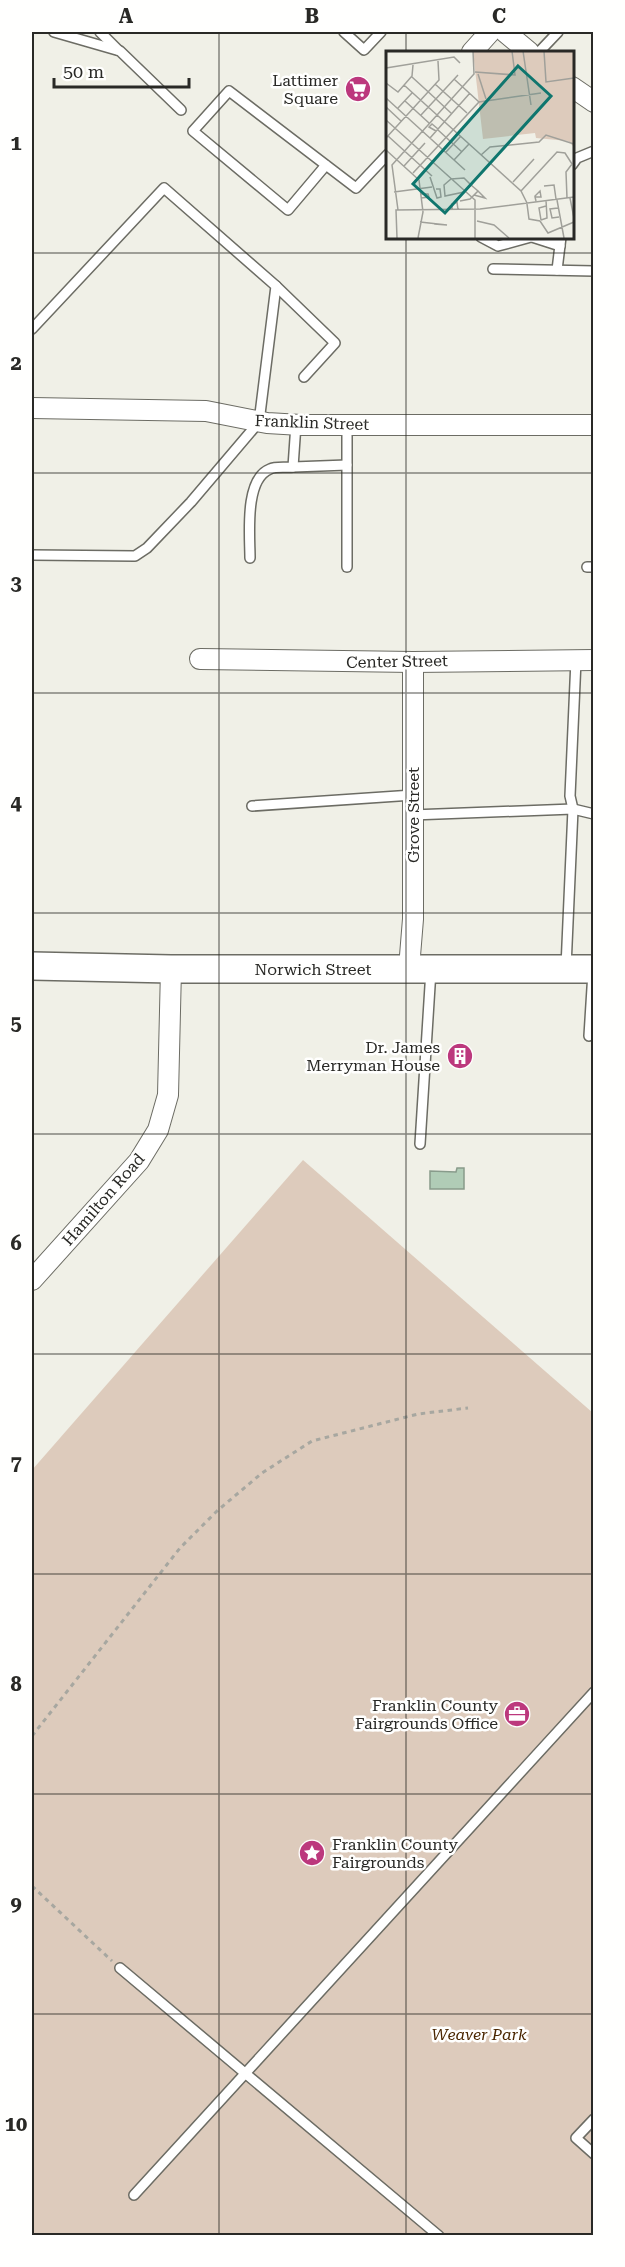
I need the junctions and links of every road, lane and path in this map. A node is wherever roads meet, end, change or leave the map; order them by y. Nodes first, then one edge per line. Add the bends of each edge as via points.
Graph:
1 (54, 32) edge
2 (100, 32) edge
3 (344, 32) edge
4 (381, 32) edge
5 (490, 32) edge
6 (504, 32) edge
7 (558, 32) edge
8 (120, 51) junction
9 (473, 51) edge
10 (528, 51) edge
11 (540, 51) edge
12 (574, 88) edge
13 (594, 102) edge
14 (181, 110) dead end
15 (594, 151) edge
16 (386, 156) edge
17 (574, 163) edge
18 (326, 165) junction
19 (483, 238) edge
20 (528, 238) edge
21 (539, 238) edge
22 (561, 241) edge
23 (493, 269) dead end
24 (557, 270) junction
25 (594, 272) edge
26 (276, 286) junction
27 (32, 329) edge
28 (304, 377) dead end
29 (32, 408) edge
30 (259, 422) junction
31 (296, 424) junction
32 (347, 424) junction
33 (594, 425) edge
34 (347, 465) junction
35 (293, 467) junction
36 (32, 555) edge
37 (250, 558) dead end
38 (347, 567) dead end
39 (201, 659) dead end
40 (585, 660) edge
41 (413, 662) junction
42 (412, 795) junction
43 (252, 806) dead end
44 (573, 809) junction
45 (594, 814) edge
46 (412, 815) junction
47 (32, 966) edge
48 (420, 968) junction
49 (171, 969) junction
50 (566, 969) junction
51 (593, 969) edge
52 (589, 1036) dead end
53 (420, 1144) dead end
54 (32, 1280) edge
55 (468, 1408) dead end
56 (594, 1692) edge
57 (32, 1736) edge
58 (32, 1886) edge
59 (120, 1968) joint
60 (244, 2072) junction
61 (594, 2119) edge
62 (594, 2154) edge
63 (134, 2195) dead end
64 (440, 2235) edge

1 - 8 lane
2 - 8 lane
3 - 4 lane via 364,50
5 - 9 street
6 - 10 street
7 - 11 lane
8 - 14 lane
12 - 13 street
15 - 17 lane
16 - 18 lane via 356,188
18 - 18 lane via 229,91 194,131 288,210
19 - 20 lane via 498,246
21 - 22 lane
22 - 24 lane
23 - 24 lane
24 - 25 lane
26 - 27 lane via 164,188
26 - 28 lane via 335,343
26 - 30 lane
29 - 30 street, Franklin Street via 206,411
30 - 31 street, Franklin Street
30 - 36 lane via 191,502 135,556
31 - 32 street, Franklin Street
31 - 35 lane
32 - 33 street, Franklin Street
32 - 34 lane
34 - 35 lane
34 - 38 lane
35 - 37 lane via 269,469 251,494
39 - 41 street, Center Street
40 - 41 street, Center Street
40 - 44 lane via 570,796
41 - 42 street, Grove Street
42 - 43 lane
42 - 46 street, Grove Street
44 - 45 lane
44 - 46 lane
44 - 50 lane
46 - 48 street, Grove Street via 413,919
47 - 49 main road, Norwich Street
48 - 49 main road, Norwich Street
48 - 50 main road, Norwich Street
48 - 53 lane
49 - 54 street, Hamilton Road via 168,1095 158,1130 139,1161
50 - 51 main road, Norwich Street
51 - 52 lane
55 - 57 path via 418,1414 312,1441 262,1473 180,1548
56 - 60 lane
58 - 59 path
59 - 60 lane
60 - 63 lane
60 - 64 lane
61 - 62 lane via 576,2138

